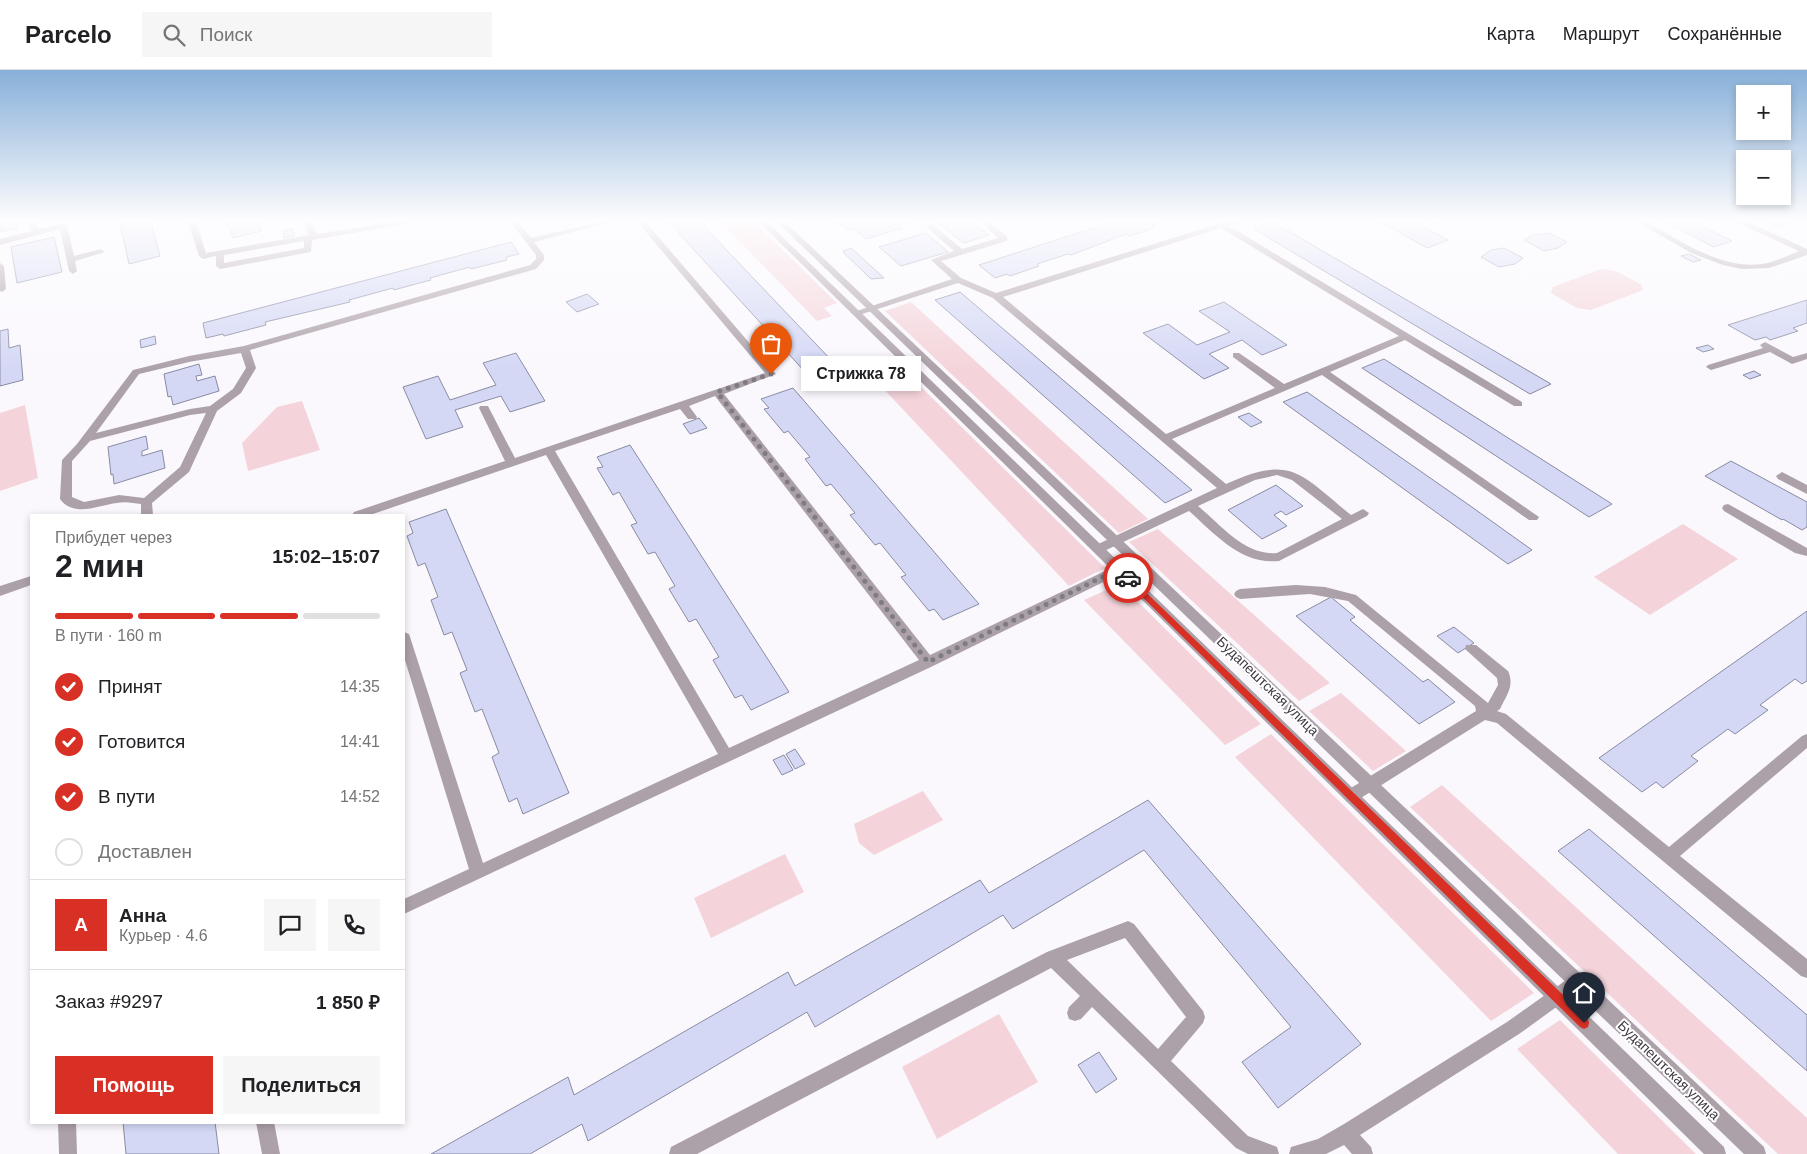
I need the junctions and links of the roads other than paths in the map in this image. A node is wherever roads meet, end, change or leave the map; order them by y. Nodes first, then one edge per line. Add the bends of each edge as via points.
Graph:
1 (0, 270) edge
2 (528, 270) edge
3 (683, 270) edge
4 (812, 270) edge
5 (831, 270) edge
6 (946, 270) edge
7 (1084, 270) edge
8 (1296, 270) edge
9 (958, 280) junction
10 (2, 289) dead end
11 (996, 296) junction
12 (871, 308) junction
13 (856, 313) junction
14 (1406, 336) junction
15 (245, 349) junction
16 (1236, 355) dead end
17 (1807, 356) edge
18 (1711, 367) dead end
19 (1324, 372) junction
20 (1284, 389) junction
21 (717, 392) junction
22 (682, 404) junction
23 (1518, 404) dead end
24 (484, 408) dead end
25 (213, 409) junction
26 (692, 417) dead end
27 (1165, 438) junction
28 (86, 439) junction
29 (549, 450) junction
30 (512, 463) junction
31 (1782, 476) dead end
32 (1225, 489) junction
33 (1807, 490) edge
34 (146, 502) junction
35 (1191, 506) junction
36 (1728, 508) dead end
37 (1363, 513) dead end
38 (147, 514) edge
39 (363, 514) edge
40 (1533, 517) dead end
41 (1350, 520) junction
42 (1115, 541) junction
43 (1098, 549) junction
44 (1807, 552) edge
45 (1136, 561) junction
46 (1119, 569) junction
47 (30, 580) edge
48 (0, 592) edge
49 (1240, 594) dead end
50 (405, 640) edge
51 (1471, 649) dead end
52 (928, 662) junction
53 (1483, 714) junction
54 (1807, 740) edge
55 (726, 755) junction
56 (1370, 784) junction
57 (1350, 796) junction
58 (1669, 856) junction
59 (478, 872) junction
60 (405, 907) edge
61 (1053, 958) junction
62 (1807, 970) edge
63 (1576, 981) junction
64 (1092, 995) junction
65 (1557, 997) junction
66 (1075, 1013) dead end
67 (1160, 1060) junction
68 (67, 1124) edge
69 (266, 1124) edge
70 (1346, 1133) junction
71 (1241, 1148) edge
72 (68, 1154) edge
73 (271, 1154) edge
74 (678, 1154) edge
75 (1270, 1154) edge
76 (1298, 1154) edge
77 (1364, 1154) edge
78 (1717, 1154) edge
79 (1757, 1154) edge

1 - 10 street
2 - 15 street
3 - 21 street via 771,374
4 - 13 street, Будапештская улица
5 - 12 street, Будапештская улица
6 - 9 street
7 - 11 street
8 - 14 street
9 - 11 street
9 - 12 street
11 - 27 street
12 - 13 street
12 - 42 street, Будапештская улица
13 - 43 street, Будапештская улица
14 - 19 street
14 - 23 street
15 - 25 street via 251,368 237,391
15 - 28 street via 136,372
16 - 20 street
17 - 18 street via 1792,361 1766,346
19 - 20 street
19 - 40 street
20 - 27 street
21 - 22 street
21 - 52 street
22 - 26 street
22 - 29 street
24 - 30 street
25 - 28 street
25 - 34 street via 185,469
27 - 32 street
28 - 34 street via 67,460 66,499 83,506 115,499 132,498
29 - 30 street
29 - 55 street
30 - 39 street
31 - 33 street
32 - 35 street
32 - 41 street via 1269,471 1287,473
34 - 38 street
35 - 41 street via 1243,551 1268,558 1279,558
35 - 42 street
36 - 44 street
37 - 41 street
42 - 43 street
42 - 45 street, Будапештская улица
43 - 46 street, Будапештская улица
45 - 46 street
45 - 56 street, Будапештская улица
46 - 52 street
46 - 57 street, Будапештская улица
47 - 48 street
49 - 53 street via 1317,590 1352,598 1482,704
50 - 59 street
51 - 53 street via 1503,675 1505,685 1494,705
52 - 55 street
53 - 56 street
53 - 58 street via 1500,718
54 - 58 street
55 - 59 street
56 - 57 street
56 - 63 street, Будапештская улица
57 - 65 street, Будапештская улица
58 - 62 street
59 - 60 street
61 - 64 street
61 - 67 street via 1128,929 1197,1017
61 - 74 street
63 - 65 street
63 - 79 street, Будапештская улица
64 - 66 street
64 - 67 street
65 - 70 street
65 - 78 street, Будапештская улица
67 - 71 street
68 - 72 street
69 - 73 street
70 - 76 street via 1308,1153
70 - 77 street
71 - 75 street

